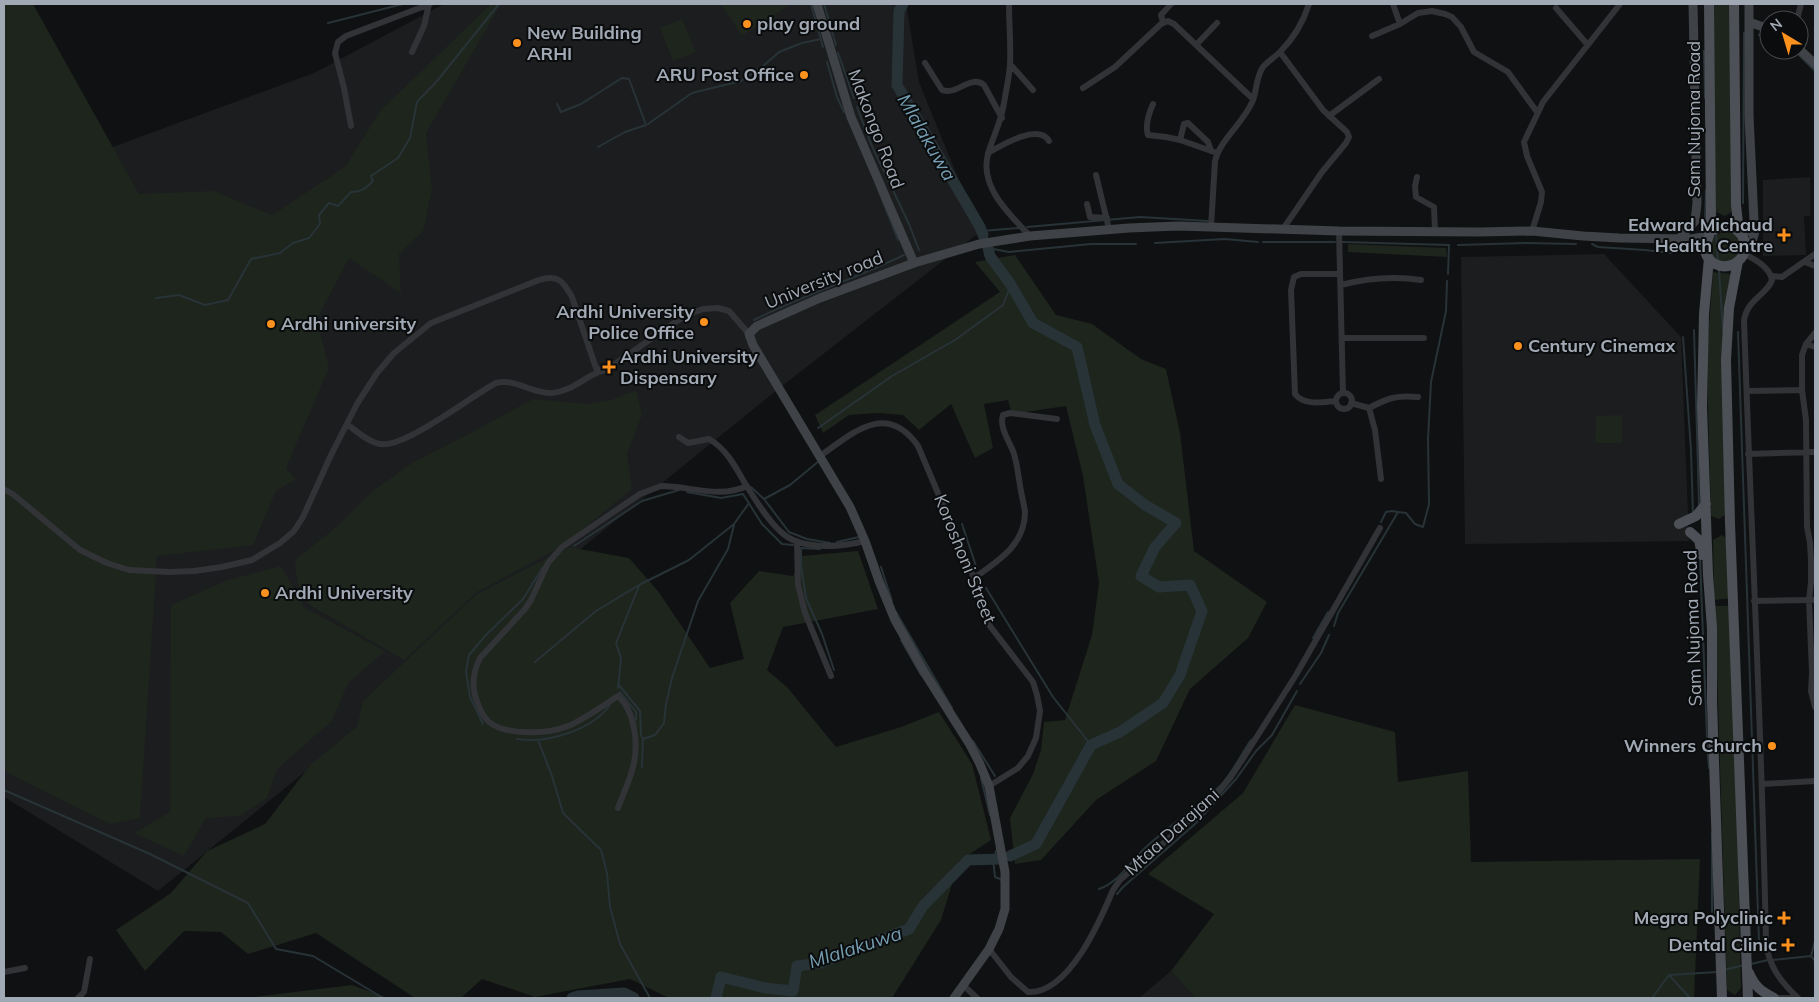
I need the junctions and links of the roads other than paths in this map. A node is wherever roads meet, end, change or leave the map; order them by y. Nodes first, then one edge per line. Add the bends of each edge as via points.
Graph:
1 (429, 4) edge
2 (817, 4) edge
3 (1009, 4) edge
4 (1171, 4) edge
5 (1309, 4) edge
6 (1393, 4) edge
7 (1693, 4) edge
8 (1708, 4) edge
9 (1734, 4) edge
10 (1749, 4) edge
11 (1617, 5) edge
12 (1556, 8) dead end
13 (1163, 22) junction
14 (1749, 22) junction
15 (1217, 23) dead end
16 (1400, 24) junction
17 (1759, 26) edge
18 (1372, 36) dead end
19 (1587, 44) junction
20 (1196, 45) junction
21 (412, 52) dead end
22 (1280, 52) junction
23 (925, 63) dead end
24 (1010, 64) junction
25 (1379, 79) dead end
26 (1083, 88) dead end
27 (1033, 90) dead end
28 (1253, 99) junction
29 (1153, 104) dead end
30 (1537, 112) junction
31 (1329, 116) junction
32 (1002, 118) junction
33 (351, 126) dead end
34 (1180, 140) junction
35 (1049, 141) dead end
36 (1214, 152) junction
37 (988, 153) junction
38 (1096, 175) dead end
39 (1417, 177) dead end
40 (1087, 204) dead end
41 (1754, 214) junction
42 (1107, 218) junction
43 (1210, 227) junction
44 (1283, 229) junction
45 (1109, 230) junction
46 (1339, 231) junction
47 (1435, 231) junction
48 (1532, 231) junction
49 (1740, 233) junction
50 (1709, 234) junction
51 (1030, 236) junction
52 (1680, 238) junction
53 (1692, 239) junction
54 (1815, 254) edge
55 (1707, 255) junction
56 (1742, 255) junction
57 (1805, 262) junction
58 (914, 263) junction
59 (1815, 266) edge
60 (1340, 274) junction
61 (1772, 276) junction
62 (1421, 280) dead end
63 (1341, 285) junction
64 (1815, 333) edge
65 (749, 334) junction
66 (1343, 338) junction
67 (1424, 338) dead end
68 (1806, 344) junction
69 (1815, 347) edge
70 (600, 370) junction
71 (1802, 390) junction
72 (1747, 391) junction
73 (1343, 394) junction
74 (1418, 397) dead end
75 (1336, 401) junction
76 (1351, 403) junction
77 (1369, 408) junction
78 (1057, 420) dead end
79 (347, 424) junction
80 (680, 436) dead end
81 (1806, 452) junction
82 (1815, 452) edge
83 (1748, 454) junction
84 (820, 456) junction
85 (1382, 479) dead end
86 (747, 486) junction
87 (4, 489) edge
88 (1706, 504) junction
89 (1679, 524) dead end
90 (1380, 528) dead end
91 (1690, 532) dead end
92 (865, 541) junction
93 (797, 542) junction
94 (974, 578) junction
95 (1812, 600) edge
96 (1754, 602) junction
97 (1712, 628) junction
98 (831, 676) dead end
99 (1815, 707) edge
100 (1815, 781) edge
101 (1763, 784) junction
102 (989, 786) junction
103 (618, 808) dead end
104 (989, 949) junction
105 (90, 959) dead end
106 (25, 968) dead end
107 (1746, 968) junction
108 (4, 972) edge
109 (963, 985) junction
110 (78, 998) edge
111 (954, 998) edge
112 (977, 998) edge
113 (1722, 998) edge
114 (1748, 998) edge
115 (1765, 998) edge
116 (1774, 998) edge
117 (1798, 998) edge

1 - 21 street via 424,26
1 - 33 street via 338,42 335,53
2 - 58 street, Makongo Road via 851,117
3 - 24 street
4 - 13 street via 1161,15
5 - 22 street via 1303,24
6 - 16 street
7 - 52 street via 1698,203 1694,221
8 - 50 main road, Sam Nujoma Road via 1711,95
9 - 49 main road via 1736,205
10 - 14 street
11 - 19 street
12 - 19 street
13 - 20 street via 1170,22
13 - 26 street via 1115,67
14 - 17 street
14 - 41 street
15 - 20 street
16 - 18 street
16 - 30 street via 1426,12 1438,11 1452,17 1471,49 1508,72
19 - 30 street
20 - 28 street
22 - 28 street via 1263,67
22 - 31 street
23 - 32 street via 946,92 979,81
24 - 27 street
24 - 32 street
25 - 31 street
28 - 36 street via 1238,126
29 - 34 street via 1148,136
30 - 48 street via 1524,145 1542,192
31 - 44 street via 1349,137
32 - 37 street
34 - 36 street
34 - 36 street via 1184,124 1188,123
35 - 37 street via 1041,134 1028,136
36 - 43 street
37 - 51 street via 993,192
38 - 42 street
39 - 47 street via 1416,197 1434,207
40 - 42 street via 1090,217
41 - 49 street via 1754,225 1748,232
41 - 56 street via 1755,234
42 - 45 street
43 - 44 street, University road
43 - 45 street, University road via 1159,226
44 - 46 street, University road
45 - 51 street, University road
46 - 47 street, University road
46 - 60 street
47 - 48 street, University road
48 - 52 street, University road via 1582,236
49 - 50 main road via 1721,226
49 - 56 main road via 1745,242
50 - 53 street, University road
50 - 55 main road via 1705,246
51 - 58 street, University road via 979,244
52 - 53 street, University road
53 - 55 street
54 - 57 street
55 - 56 main road via 1715,264 1723,266 1731,265
55 - 88 main road, Sam Nujoma Road via 1702,356
56 - 61 street via 1760,264
56 - 107 main road via 1728,308 1726,360
57 - 59 street
57 - 61 street via 1782,277
58 - 65 street, University road via 774,317 756,326
60 - 63 street
60 - 75 street via 1301,274 1294,277 1291,290 1295,394 1310,402
61 - 72 street via 1770,284 1757,296 1745,315
62 - 63 street via 1376,278
63 - 66 street
64 - 68 street
65 - 70 street via 729,311 702,309 687,315 606,370
65 - 84 street
66 - 67 street
66 - 73 street
68 - 69 street
68 - 71 street via 1802,355
70 - 79 street via 574,387 553,393 541,393 513,382 496,383 434,422 391,444 378,444
70 - 79 street via 596,368 566,286 555,278 547,278 422,329 376,373
71 - 72 street
71 - 81 street
72 - 83 street
73 - 75 street
73 - 76 street via 1350,396
74 - 77 street via 1391,397
75 - 76 street via 1344,409
76 - 77 street
77 - 85 street
78 - 94 street via 1003,415 1025,511 1023,527 1009,552
79 - 87 street via 294,530 252,560 222,567 170,572 129,570 107,563 80,550
80 - 86 street via 688,443 704,439 713,441 734,464
81 - 82 street
81 - 83 street
81 - 95 street via 1806,527 1810,543
83 - 96 street
84 - 92 street via 850,507
84 - 94 street, Koroshoni Street via 857,430 877,423 888,423 913,438
86 - 93 street via 781,533
86 - 103 street via 723,492 661,486 629,501 555,554 525,609 475,667 473,687 478,705 488,721 500,728 541,732 568,726 618,696 631,713 635,748 634,766
88 - 89 main road via 1696,516
88 - 97 main road, Sam Nujoma Road
90 - 104 street, Mtaa Darajani via 1296,676 1244,757 1215,796 1120,880 1082,953 1068,970 1040,990 1028,992 1011,977
91 - 97 main road via 1699,540
92 - 93 street via 837,546
92 - 102 street via 895,620 969,743
93 - 98 street via 798,585 805,613
94 - 102 street, Koroshoni Street via 990,626 1033,682 1040,711 1036,738 1028,756 1018,768
95 - 96 street
95 - 99 street via 1811,692
96 - 101 street
97 - 113 main road, Sam Nujoma Road
100 - 101 street
101 - 117 street via 1768,954 1776,975
102 - 104 street via 1006,872 1005,909
104 - 109 street
105 - 110 street via 84,992
106 - 108 street
107 - 114 main road
107 - 116 main road via 1756,987
109 - 111 street
109 - 112 street
115 - 116 street
116 - 117 street

